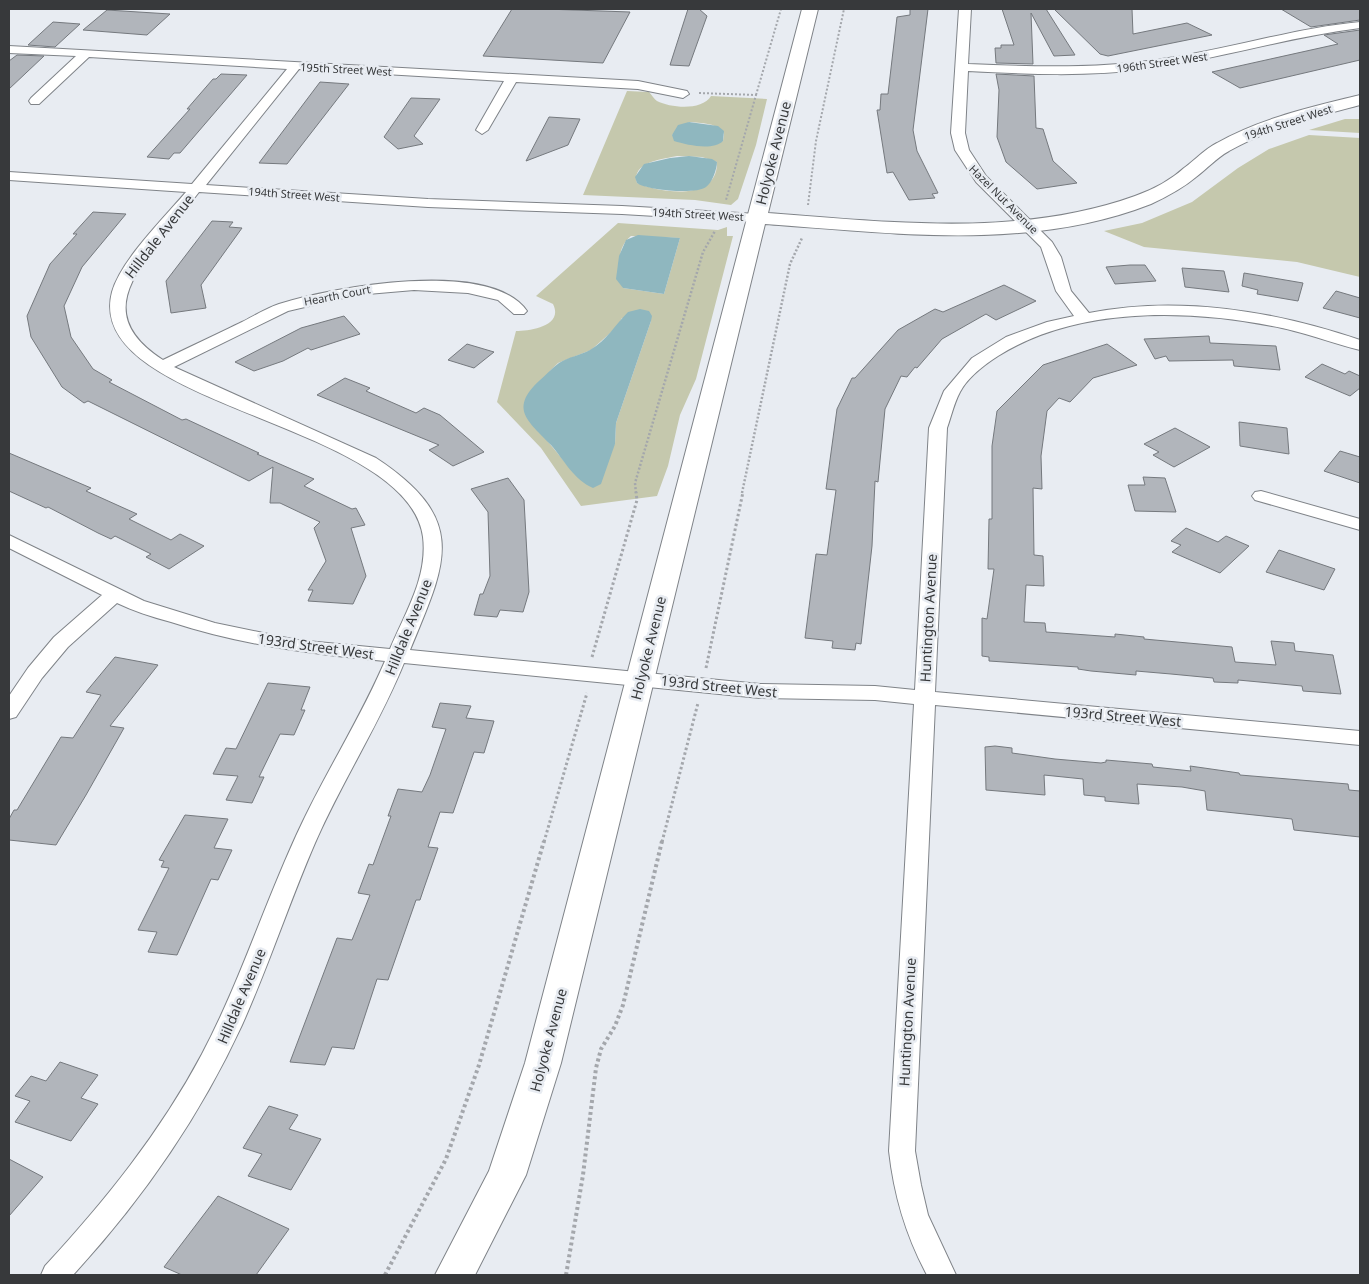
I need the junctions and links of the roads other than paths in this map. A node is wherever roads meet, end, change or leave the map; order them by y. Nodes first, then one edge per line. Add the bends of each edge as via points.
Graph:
1 (810, 9) edge
2 (965, 9) edge
3 (1360, 25) edge
4 (9, 50) edge
5 (85, 54) junction
6 (296, 66) junction
7 (961, 67) junction
8 (512, 78) junction
9 (683, 94) road end
10 (1360, 100) edge
11 (35, 101) dead end
12 (482, 130) dead end
13 (9, 176) edge
14 (196, 188) junction
15 (757, 218) junction
16 (1031, 226) junction
17 (519, 311) dead end
18 (1084, 318) junction
19 (1360, 345) edge
20 (162, 366) junction
21 (1261, 496) dead end
22 (1360, 525) edge
23 (9, 541) edge
24 (114, 595) junction
25 (396, 656) junction
26 (641, 679) junction
27 (924, 698) junction
28 (9, 712) edge
29 (1360, 738) edge
30 (55, 1275) edge
31 (455, 1275) edge
32 (942, 1275) edge

1 - 15 street, Holyoke Avenue
2 - 7 street, Hazel Nut Avenue
3 - 7 street, 196th Street West via 1139,67 1055,71
4 - 5 street, 195th Street West
5 - 6 street, 195th Street West
5 - 11 street
6 - 8 street, 195th Street West
6 - 14 street, Hilldale Avenue
7 - 16 street, Hazel Nut Avenue via 959,146 972,169
8 - 9 street, 195th Street West via 638,85
8 - 12 street
10 - 16 street, 194th Street West via 1244,136 1214,152 1175,184 1143,200
13 - 14 street, 194th Street West
14 - 15 street, 194th Street West via 428,203
14 - 20 street, Hilldale Avenue via 133,265 118,297 119,313 128,336
15 - 16 street, 194th Street West via 945,229
15 - 26 street, Holyoke Avenue
16 - 18 street, Hazel Nut Avenue via 1054,256 1067,297
17 - 20 street, Hearth Court via 502,297 468,288 414,285 351,291 279,310
18 - 19 street, Huntington Avenue via 1154,311 1218,313 1292,325
18 - 27 street, Huntington Avenue via 1039,330 992,352 962,377 944,405 938,428
20 - 25 street, Hilldale Avenue via 370,462 396,480 413,498 429,526 433,557 426,585
21 - 22 street
23 - 24 street, 193rd Street West
24 - 25 street, 193rd Street West via 137,606 240,636 297,646
24 - 28 street via 48,656
25 - 26 street, 193rd Street West via 592,665
25 - 30 street, Hilldale Avenue via 371,716 314,822 231,1023 194,1096 137,1180
26 - 27 street, 193rd Street West via 770,692 855,692
26 - 31 street, Holyoke Avenue via 533,1100 507,1175
27 - 29 street, 193rd Street West
27 - 32 street, Huntington Avenue via 902,1151 912,1214

